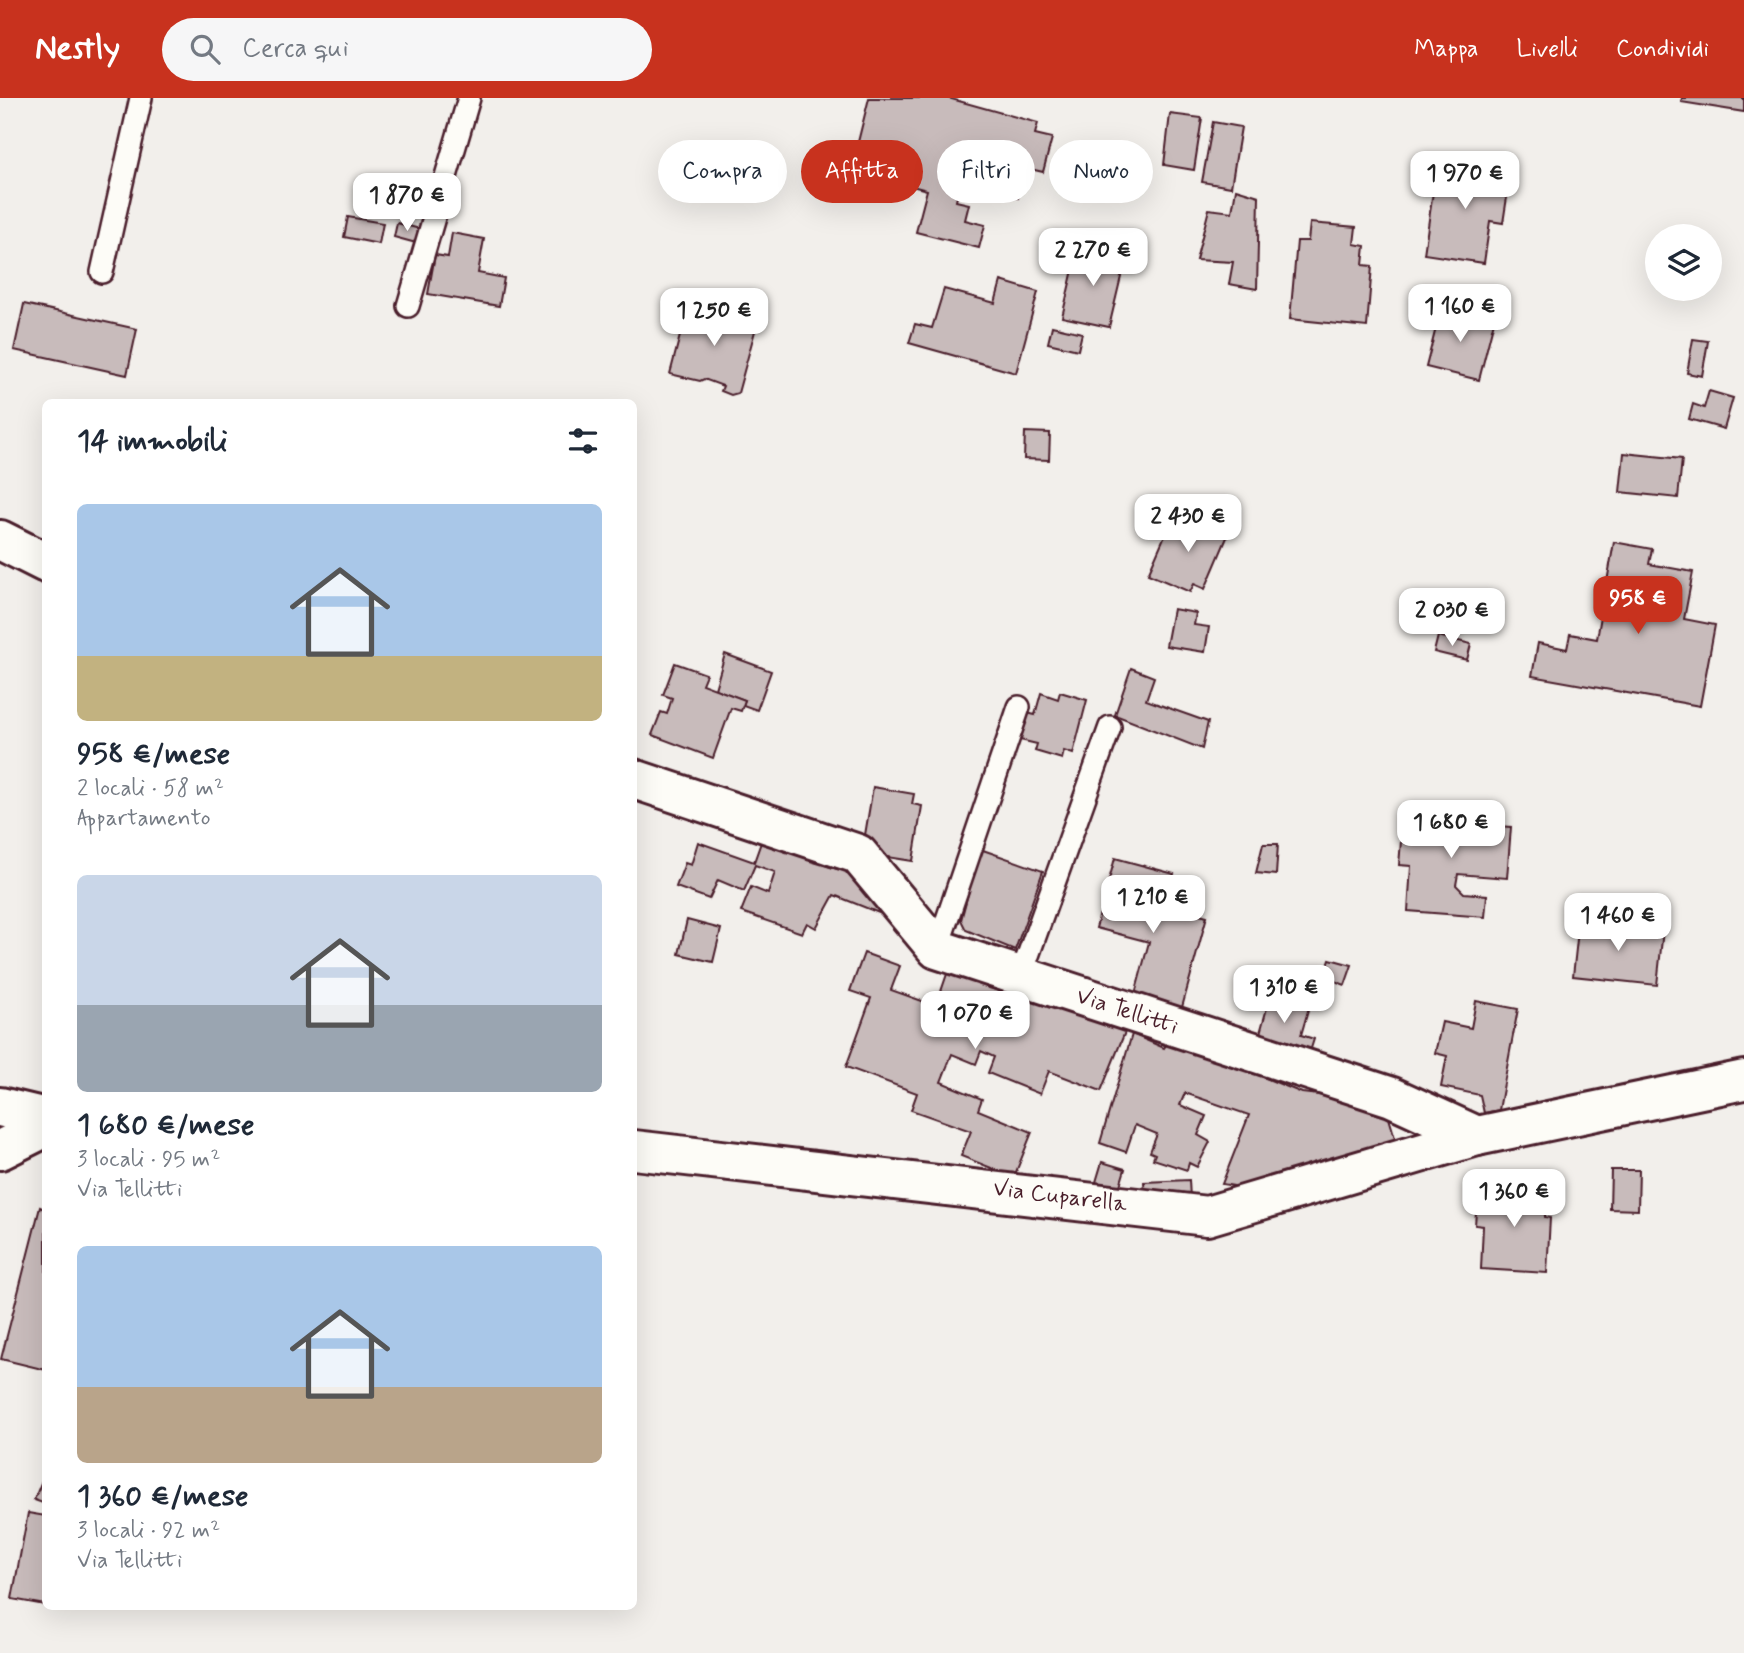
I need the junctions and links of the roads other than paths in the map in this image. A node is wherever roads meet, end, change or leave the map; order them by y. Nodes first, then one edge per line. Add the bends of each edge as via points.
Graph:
1 (141, 98) edge
2 (469, 98) edge
3 (102, 272) dead end
4 (408, 306) dead end
5 (0, 540) edge
6 (42, 561) edge
7 (1019, 707) dead end
8 (1110, 727) dead end
9 (637, 780) edge
10 (937, 948) junction
11 (1020, 978) junction
12 (1744, 1080) edge
13 (0, 1107) edge
14 (42, 1117) edge
15 (42, 1129) edge
16 (1476, 1136) junction
17 (0, 1150) edge
18 (637, 1150) edge

1 - 3 lane
2 - 4 lane
5 - 6 street
7 - 10 lane
8 - 11 lane
9 - 10 street via 858,854
10 - 11 street, Via Tellitti
11 - 16 street, Via Tellitti via 1392,1097
12 - 16 street
13 - 14 street
15 - 17 street
16 - 18 street, Via Cuparella via 1207,1216

